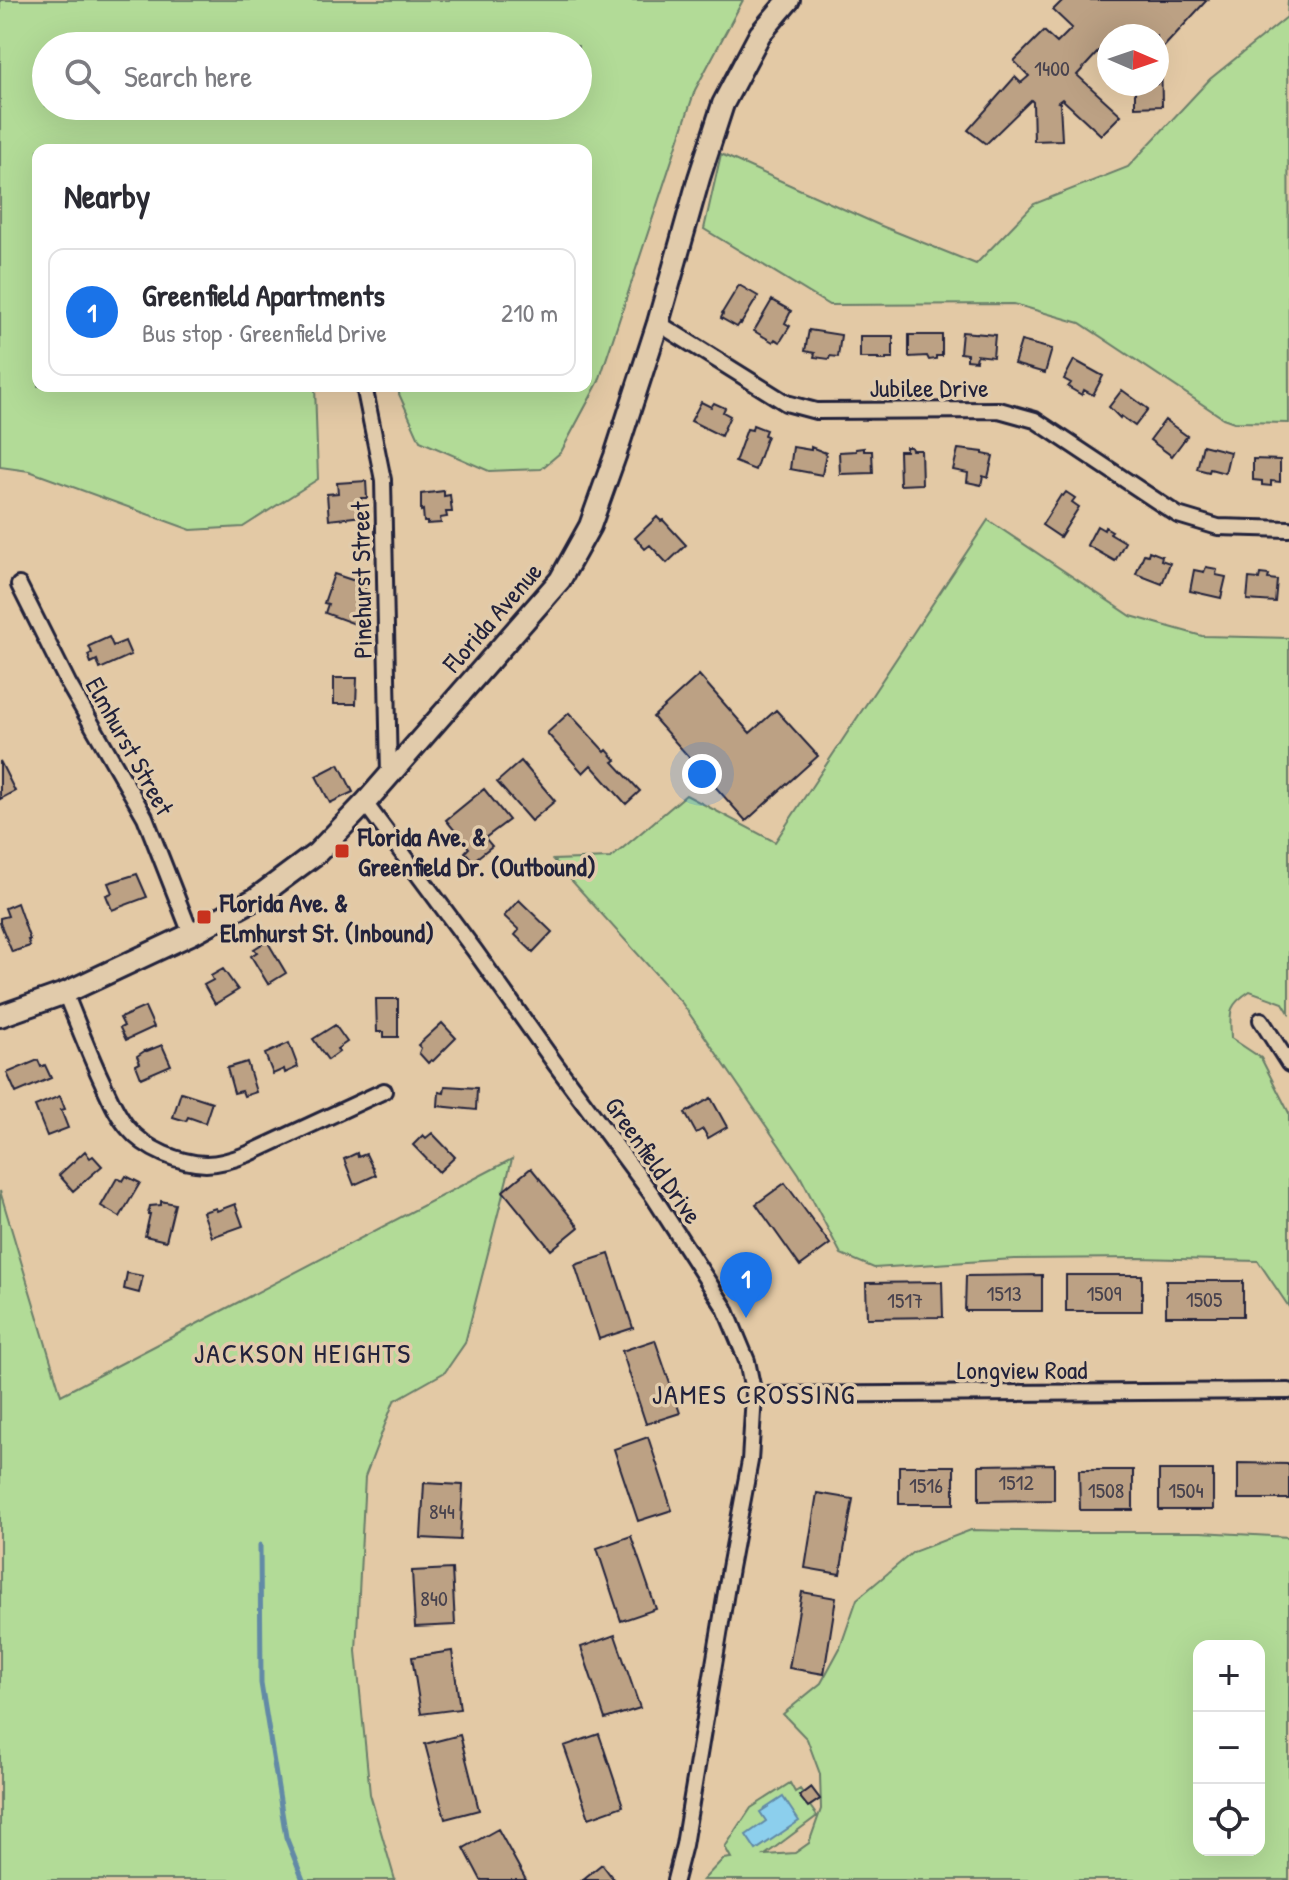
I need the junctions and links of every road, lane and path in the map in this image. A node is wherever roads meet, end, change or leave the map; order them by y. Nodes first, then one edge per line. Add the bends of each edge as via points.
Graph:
1 (789, 0) edge
2 (658, 323) junction
3 (365, 392) edge
4 (1289, 529) edge
5 (19, 585) dead end
6 (389, 775) junction
7 (365, 803) junction
8 (191, 934) junction
9 (65, 993) junction
10 (0, 1016) edge
11 (1261, 1020) dead end
12 (1289, 1064) edge
13 (384, 1091) dead end
14 (1289, 1391) edge
15 (754, 1395) junction
16 (675, 1880) edge

1 - 2 main road, Florida Avenue via 760,34 723,104
2 - 4 street, Jubilee Drive via 786,403 816,411 999,410 1035,420 1178,515 1218,527
2 - 6 main road, Florida Avenue via 590,526 560,580
3 - 6 street, Pinehurst Street via 383,480
5 - 8 street, Elmhurst Street via 145,817
6 - 7 main road, Florida Avenue
7 - 8 main road, Florida Avenue via 317,853 255,899
7 - 15 street, Greenfield Drive via 707,1277 747,1361
8 - 9 main road, Florida Avenue
9 - 10 main road, Florida Avenue
9 - 13 street via 119,1116 141,1140 183,1160 208,1164 248,1154
11 - 12 street
14 - 15 street, Longview Road
15 - 16 street, Greenfield Drive via 750,1461

